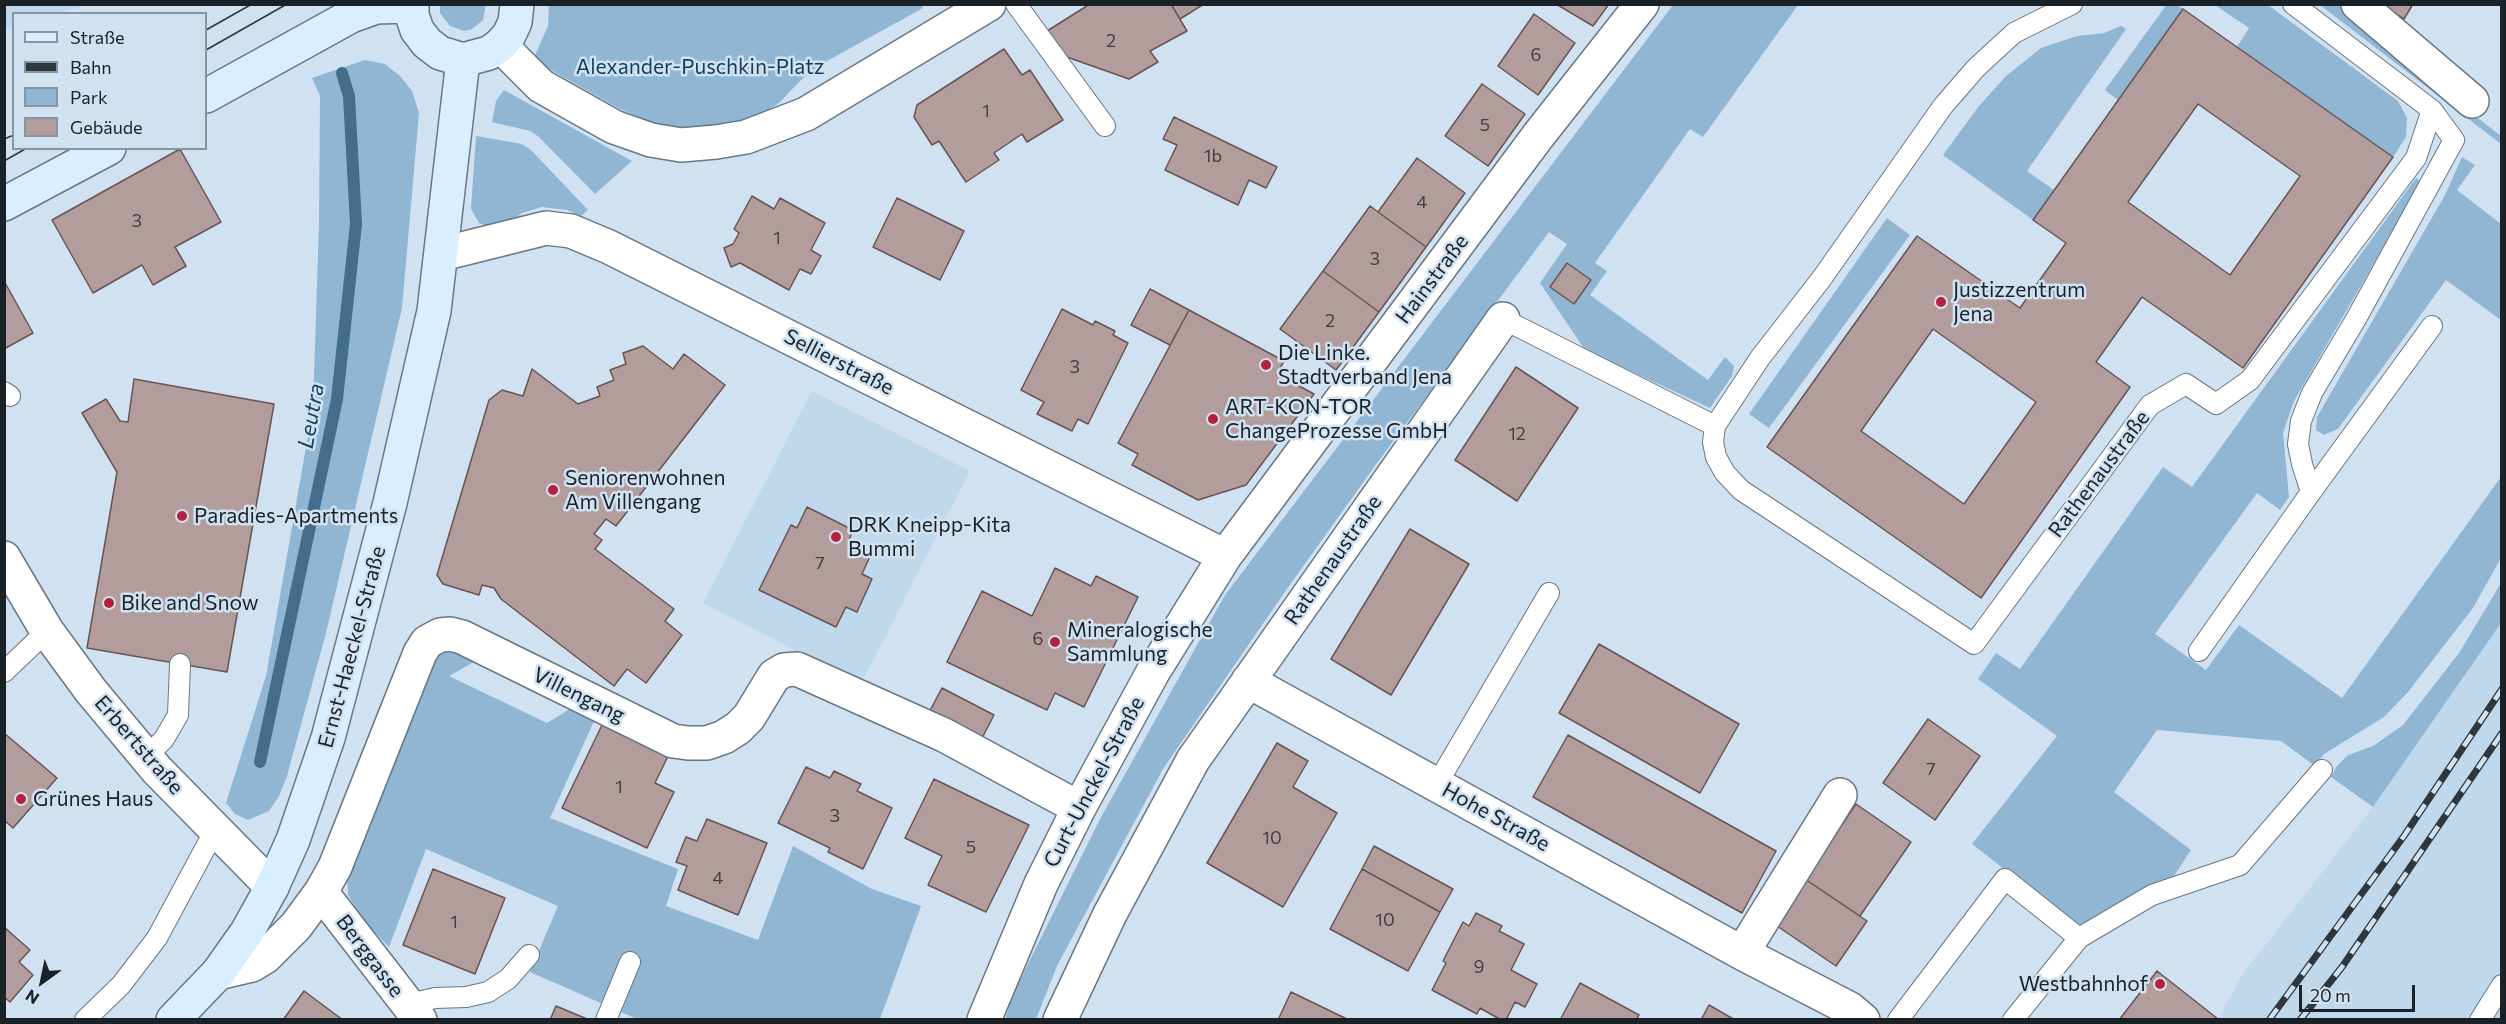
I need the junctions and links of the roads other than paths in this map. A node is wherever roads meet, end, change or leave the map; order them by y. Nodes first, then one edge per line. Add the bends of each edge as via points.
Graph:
1 (517, 4) edge
2 (989, 4) edge
3 (1016, 4) edge
4 (1642, 4) edge
5 (2072, 4) edge
6 (2293, 4) edge
7 (2358, 4) edge
8 (412, 5) edge
9 (500, 45) junction
10 (463, 60) junction
11 (207, 95) edge
12 (2472, 101) dead end
13 (2432, 110) junction
14 (1105, 126) dead end
15 (105, 150) edge
16 (4, 204) edge
17 (442, 254) junction
18 (1503, 318) joint
19 (2432, 326) dead end
20 (1715, 426) junction
21 (2311, 492) junction
22 (1225, 556) junction
23 (4, 558) edge
24 (1549, 592) dead end
25 (47, 632) junction
26 (2199, 651) dead end
27 (180, 664) dead end
28 (4, 672) edge
29 (1248, 681) junction
30 (146, 757) junction
31 (2322, 770) dead end
32 (1437, 784) junction
33 (1840, 795) dead end
34 (1079, 808) junction
35 (215, 830) junction
36 (272, 887) junction
37 (321, 892) junction
38 (2079, 938) junction
39 (1742, 953) junction
40 (529, 955) dead end
41 (630, 962) dead end
42 (218, 972) junction
43 (2502, 985) edge
44 (413, 1012) edge
45 (1062, 1019) edge
46 (85, 1020) edge
47 (173, 1020) edge
48 (606, 1020) edge
49 (984, 1020) edge
50 (1863, 1020) edge
51 (1898, 1020) edge
52 (2013, 1020) edge
53 (2480, 1020) edge

1 - 9 main road via 515,22
2 - 9 street via 806,114 746,137 681,145 614,127 541,86
3 - 14 lane
4 - 22 street, Hainstraße via 1538,136
5 - 20 lane via 2014,33 1943,106
6 - 13 lane
7 - 12 street
8 - 10 main road via 417,30 427,44
8 - 11 main road via 375,7 351,16
9 - 10 main road via 489,53
10 - 17 main road, Ernst-Haeckel-Straße
13 - 20 lane, Rathenaustraße via 2416,158 2250,380 2216,404 2186,384 2150,405 1974,644 1741,490 1716,457
13 - 21 lane via 2454,140 2312,393 2301,422 2298,444
15 - 16 main road
17 - 22 street, Sellierstraße via 546,228 572,231
17 - 36 main road, Ernst-Haeckel-Straße via 434,311 390,503 328,738 297,830
18 - 20 lane, Rathenaustraße
18 - 29 street, Rathenaustraße
19 - 21 lane
21 - 26 lane
22 - 34 street, Curt-Unckel-Straße via 1153,672
23 - 25 street, Erbertstraße
24 - 32 lane
25 - 28 lane
25 - 30 street, Erbertstraße
27 - 30 lane via 178,715 164,739
29 - 32 street, Hohe Straße
29 - 45 street, Rathenaustraße via 1193,760 1110,914
30 - 35 street, Erbertstraße
31 - 38 lane via 2240,865 2152,895
32 - 39 street, Hohe Straße
33 - 39 street
34 - 37 street, Villengang via 944,735 797,669 774,676 738,728 716,740 688,744 673,741 462,637 440,635 427,642 420,653 335,867
34 - 49 street, Curt-Unckel-Straße via 1041,884
35 - 36 street, Erbertstraße
35 - 46 lane via 157,938 121,985
36 - 42 main road, Ernst-Haeckel-Straße via 247,932
37 - 42 street, Villengang via 296,926 265,957 252,965
37 - 44 street, Berggasse
38 - 51 lane via 2005,879
38 - 52 lane
39 - 50 street, Hohe Straße via 1850,1009
40 - 44 lane via 508,979 488,992 435,998
41 - 48 lane
42 - 47 main road, Ernst-Haeckel-Straße
43 - 53 lane

